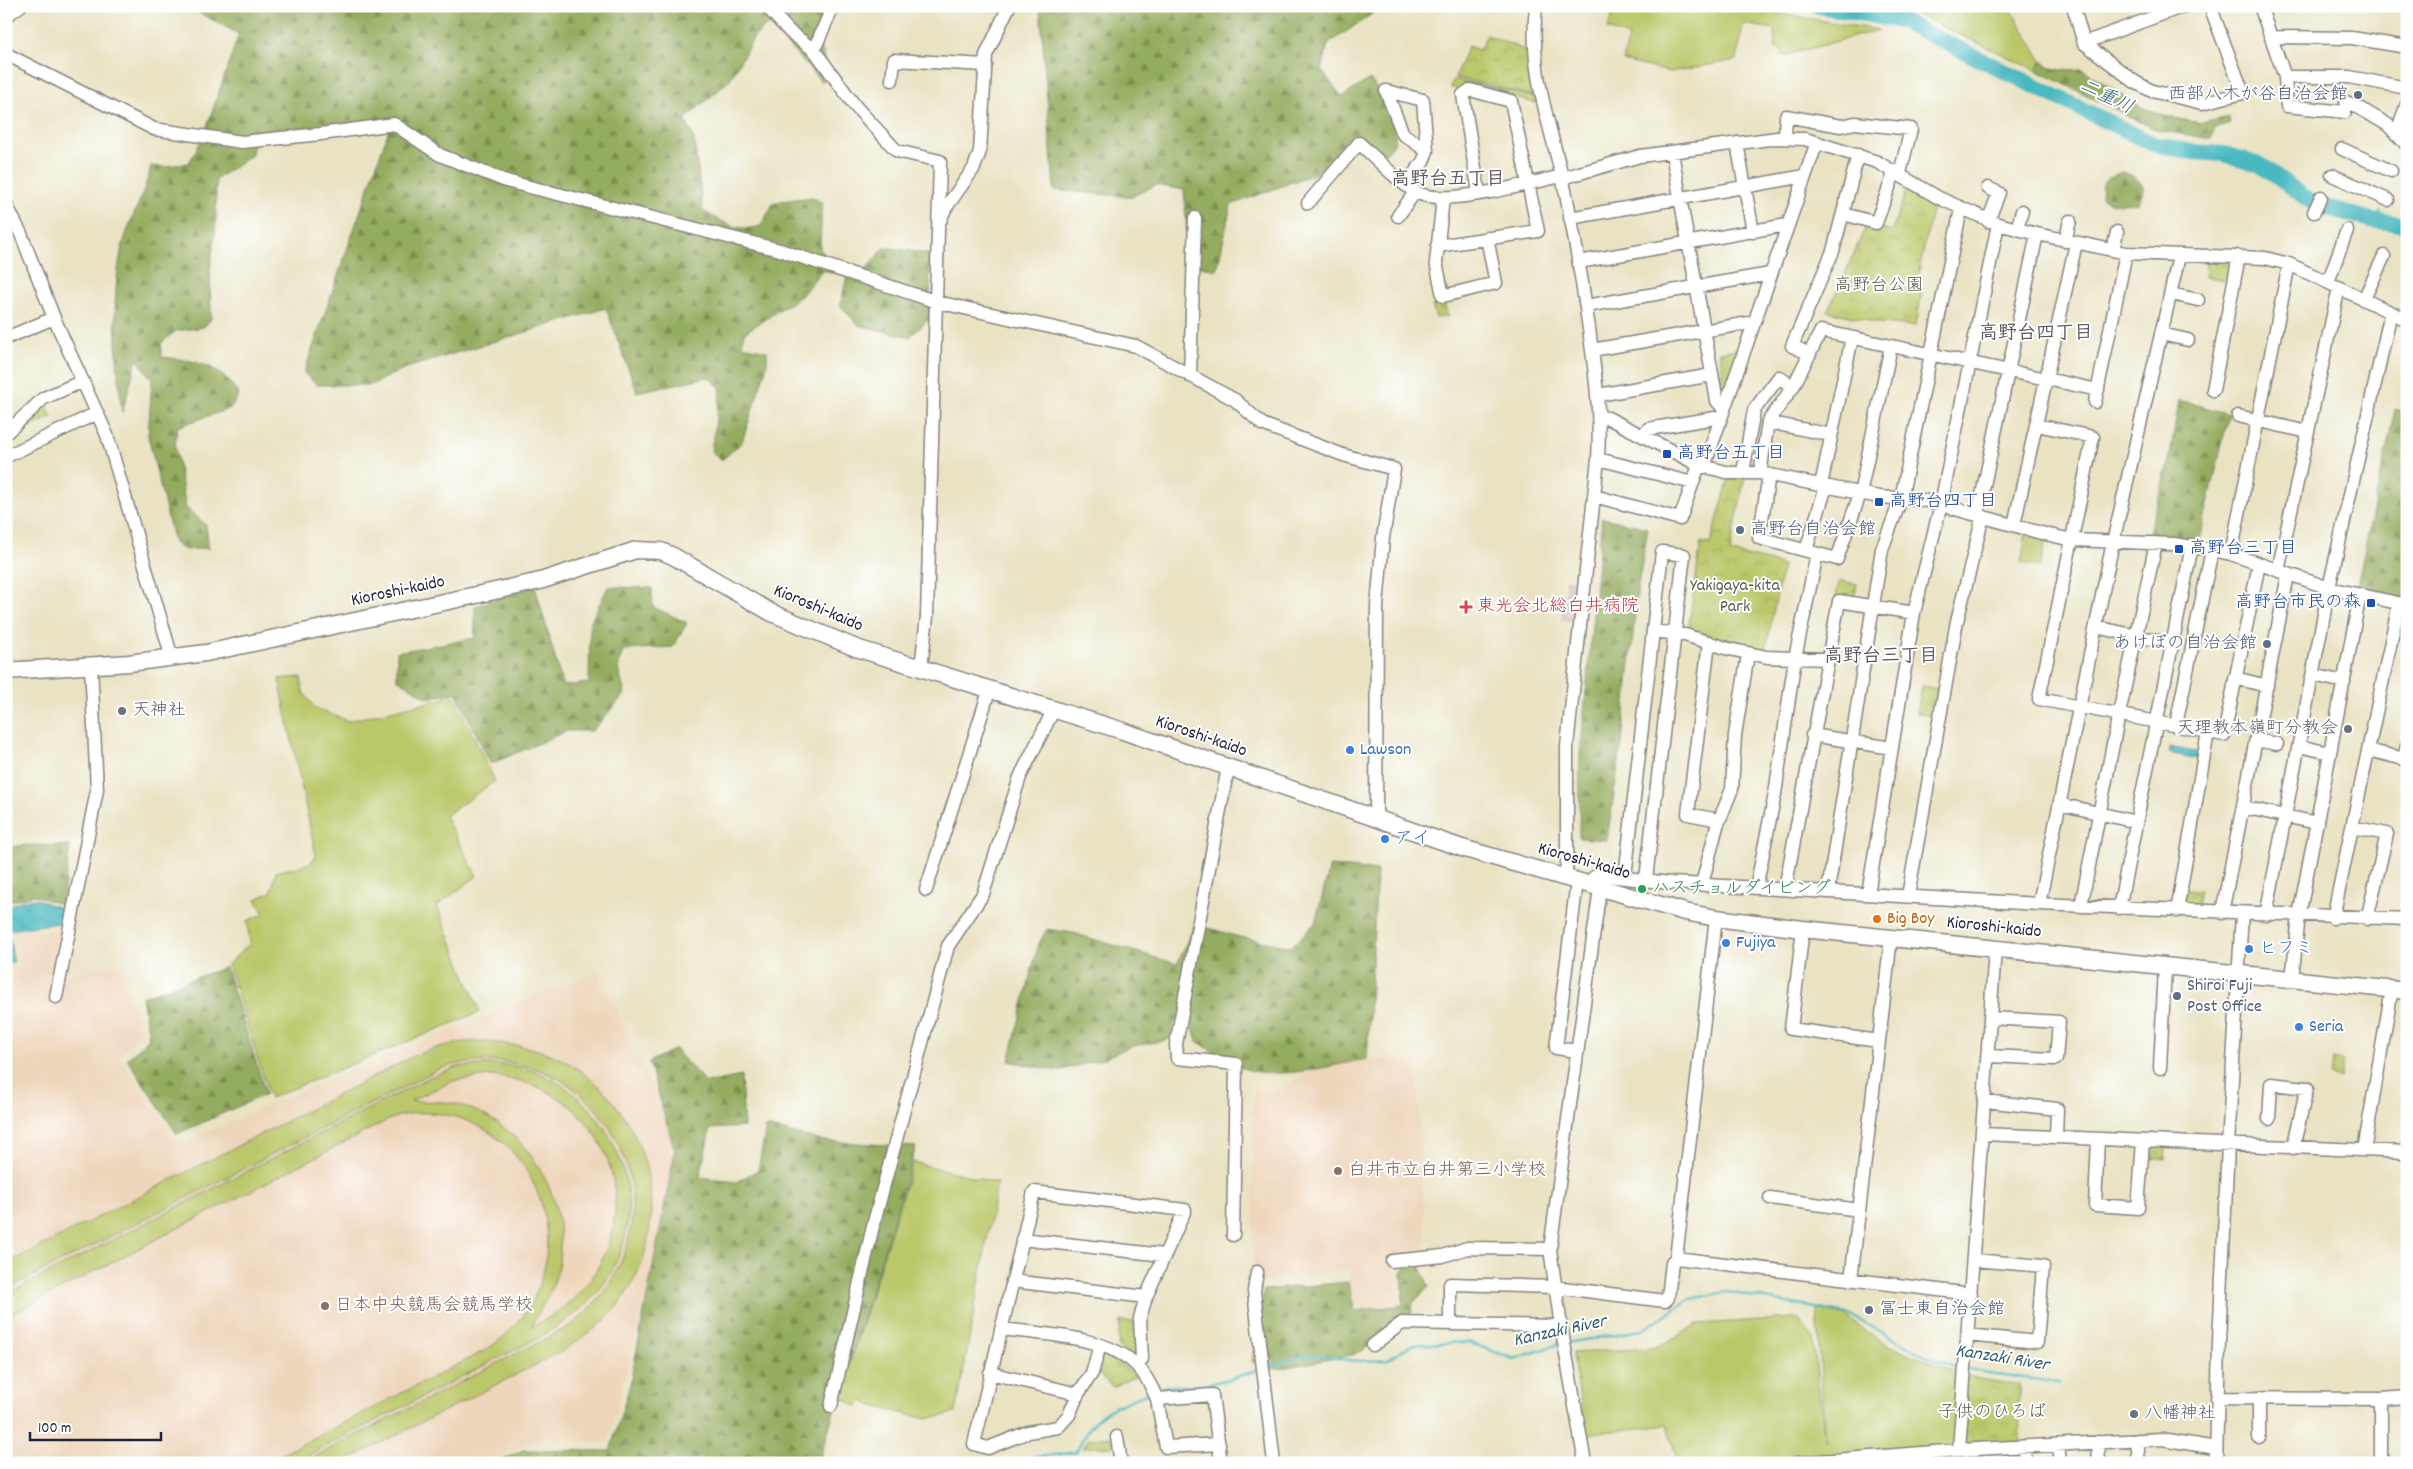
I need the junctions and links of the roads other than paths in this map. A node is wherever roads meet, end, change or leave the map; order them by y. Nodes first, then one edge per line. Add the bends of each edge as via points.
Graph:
1 (20, 6) edge
2 (766, 6) edge
3 (834, 6) edge
4 (1009, 6) edge
5 (1536, 6) edge
6 (2072, 6) edge
7 (2184, 6) edge
8 (2210, 6) edge
9 (2260, 6) edge
10 (6, 16) edge
11 (2271, 37) junction
12 (2084, 43) junction
13 (2407, 46) edge
14 (814, 50) junction
15 (6, 54) edge
16 (986, 65) junction
17 (2285, 77) junction
18 (892, 80) dead end
19 (2407, 88) edge
20 (2407, 104) edge
21 (2396, 134) junction
22 (1785, 137) junction
23 (1817, 142) junction
24 (1737, 143) junction
25 (2407, 145) edge
26 (2342, 149) dead end
27 (1427, 151) junction
28 (1672, 153) junction
29 (1858, 155) junction
30 (2391, 171) dead end
31 (1898, 172) junction
32 (2332, 174) dead end
33 (1805, 176) junction
34 (1562, 177) junction
35 (1529, 184) junction
36 (1410, 188) junction
37 (1745, 188) junction
38 (1988, 188) dead end
39 (1479, 192) junction
40 (2321, 197) dead end
41 (1443, 198) junction
42 (1680, 198) junction
43 (2388, 200) dead end
44 (1308, 203) dead end
45 (6, 204) edge
46 (1961, 209) junction
47 (2022, 211) dead end
48 (2314, 212) dead end
49 (1844, 214) junction
50 (1398, 216) dead end
51 (1195, 218) dead end
52 (1570, 218) junction
53 (1993, 222) junction
54 (2070, 222) dead end
55 (1787, 225) junction
56 (937, 228) junction
57 (2017, 229) junction
58 (2348, 230) dead end
59 (1753, 232) junction
60 (2117, 232) dead end
61 (2037, 234) junction
62 (1487, 238) junction
63 (2070, 242) junction
64 (1688, 243) junction
65 (1437, 246) junction
66 (2113, 250) junction
67 (2126, 253) junction
68 (2179, 256) junction
69 (2240, 256) junction
70 (2384, 256) dead end
71 (1579, 262) junction
72 (2289, 264) junction
73 (1770, 274) junction
74 (2334, 285) junction
75 (1696, 287) junction
76 (2171, 294) junction
77 (2364, 299) junction
78 (2198, 300) dead end
79 (937, 302) junction
80 (1586, 306) junction
81 (2391, 312) junction
82 (54, 318) junction
83 (2407, 320) edge
84 (1754, 322) junction
85 (1704, 331) junction
86 (2161, 334) junction
87 (6, 338) edge
88 (1852, 338) junction
89 (2188, 340) dead end
90 (1891, 346) junction
91 (1592, 350) junction
92 (1810, 354) junction
93 (1931, 354) junction
94 (1970, 363) junction
95 (2008, 371) junction
96 (1712, 375) junction
97 (1190, 376) junction
98 (2046, 379) junction
99 (83, 381) junction
100 (1793, 387) junction
101 (2213, 390) dead end
102 (1598, 395) junction
103 (1722, 413) junction
104 (98, 414) junction
105 (2238, 416) dead end
106 (1599, 417) junction
107 (2257, 421) junction
108 (1768, 422) junction
109 (2037, 425) junction
110 (2308, 432) junction
111 (6, 433) edge
112 (1642, 435) junction
113 (1831, 436) junction
114 (6, 455) edge
115 (1598, 459) junction
116 (1702, 466) junction
117 (1743, 472) junction
118 (1764, 474) junction
119 (1692, 483) junction
120 (1824, 486) junction
121 (1860, 494) junction
122 (1594, 496) junction
123 (1901, 498) junction
124 (1941, 504) junction
125 (1981, 515) junction
126 (2014, 525) junction
127 (2073, 540) junction
128 (2112, 542) junction
129 (2156, 543) junction
130 (2192, 546) junction
131 (2212, 550) junction
132 (1811, 552) junction
133 (2231, 554) junction
134 (2259, 564) junction
135 (2283, 573) junction
136 (2329, 588) junction
137 (2360, 595) junction
138 (2403, 604) edge
139 (1873, 606) junction
140 (1914, 612) junction
141 (2096, 627) junction
142 (1653, 631) junction
143 (1675, 633) junction
144 (2136, 636) junction
145 (1709, 642) junction
146 (2173, 644) junction
147 (1748, 654) junction
148 (172, 658) junction
149 (1795, 658) junction
150 (1827, 659) junction
151 (91, 665) junction
152 (921, 668) junction
153 (6, 671) edge
154 (2312, 675) junction
155 (2236, 678) junction
156 (2344, 682) junction
157 (2267, 686) junction
158 (990, 688) junction
159 (2080, 706) junction
160 (1054, 709) junction
161 (2119, 714) junction
162 (2157, 722) junction
163 (2176, 726) junction
164 (2208, 732) junction
165 (1812, 735) junction
166 (2256, 740) junction
167 (1852, 742) junction
168 (2277, 744) dead end
169 (2299, 746) junction
170 (2407, 746) edge
171 (1892, 748) junction
172 (2368, 750) junction
173 (2330, 754) junction
174 (1228, 767) junction
175 (2060, 804) junction
176 (2243, 807) junction
177 (2099, 813) junction
178 (2285, 816) junction
179 (1376, 818) junction
180 (1720, 820) junction
181 (2136, 822) junction
182 (2317, 823) junction
183 (2352, 827) junction
184 (1625, 877) junction
185 (1646, 879) junction
186 (1584, 883) junction
187 (1702, 884) junction
188 (1756, 888) junction
189 (1784, 889) junction
190 (926, 890) dead end
191 (1828, 891) junction
192 (1868, 894) junction
193 (1908, 896) junction
194 (2039, 904) junction
195 (2081, 906) junction
196 (2119, 908) junction
197 (2178, 911) junction
198 (2222, 913) junction
199 (2242, 914) junction
200 (2266, 915) junction
201 (2406, 915) edge
202 (2300, 916) junction
203 (1716, 918) junction
204 (2333, 918) junction
205 (2367, 919) junction
206 (1803, 929) junction
207 (1891, 938) junction
208 (1995, 948) junction
209 (2165, 966) junction
210 (2237, 973) junction
211 (2292, 979) junction
212 (2400, 990) edge
213 (56, 998) dead end
214 (1991, 1018) junction
215 (1879, 1041) junction
216 (1576, 1051) junction
217 (1988, 1056) junction
218 (2160, 1068) dead end
219 (1985, 1101) junction
220 (2269, 1119) dead end
221 (1983, 1134) junction
222 (2056, 1137) junction
223 (2098, 1139) junction
224 (2143, 1141) junction
225 (2228, 1145) junction
226 (2293, 1148) junction
227 (2364, 1150) junction
228 (2407, 1152) edge
229 (1770, 1198) dead end
230 (1859, 1210) junction
231 (1233, 1235) dead end
232 (1022, 1239) junction
233 (1550, 1249) junction
234 (1163, 1255) junction
235 (1676, 1258) junction
236 (1974, 1260) junction
237 (1392, 1261) dead end
238 (1257, 1272) dead end
239 (1012, 1280) junction
240 (1851, 1280) junction
241 (1555, 1287) junction
242 (1971, 1294) junction
243 (1146, 1297) junction
244 (1450, 1323) junction
245 (1561, 1326) junction
246 (1001, 1329) junction
247 (1968, 1335) junction
248 (1100, 1345) junction
249 (1373, 1345) dead end
250 (1137, 1365) junction
251 (990, 1372) junction
252 (1078, 1394) junction
253 (2407, 1397) edge
254 (2217, 1398) junction
255 (2259, 1398) junction
256 (1157, 1399) junction
257 (2381, 1399) junction
258 (831, 1406) dead end
259 (1117, 1437) dead end
260 (2259, 1438) dead end
261 (2137, 1440) junction
262 (2098, 1442) junction
263 (1219, 1444) junction
264 (2058, 1445) junction
265 (2024, 1447) junction
266 (2216, 1448) junction
267 (1952, 1455) edge
268 (1121, 1463) edge
269 (1221, 1463) edge
270 (1274, 1463) edge
271 (1585, 1463) edge
272 (1797, 1463) edge
273 (2025, 1463) edge
274 (2060, 1463) edge
275 (2099, 1463) edge
276 (2138, 1463) edge
277 (2216, 1463) edge
278 (2381, 1463) edge

1 - 10 street
2 - 14 street via 790,32
3 - 14 street
4 - 16 street via 986,55
5 - 34 street via 1533,46 1538,81
6 - 12 street
7 - 12 street
8 - 12 street via 2244,92 2202,103 2152,91
9 - 11 street
11 - 13 street via 2352,38
11 - 17 street
14 - 56 street via 856,107 897,151 940,161
15 - 79 street via 154,128 242,142 394,124 440,155 506,181 780,250
16 - 18 street via 894,60
16 - 56 street via 980,151 974,168 945,209
17 - 19 street via 2349,77
17 - 21 street via 2287,106 2358,106
20 - 21 street
21 - 25 street
22 - 23 street
22 - 24 street
22 - 31 street via 1786,116 1841,126 1855,123 1911,129
23 - 29 street
23 - 33 street
24 - 28 street
24 - 37 street
26 - 30 street
27 - 27 street via 1423,100 1386,91 1403,134
27 - 36 street
28 - 34 street via 1640,156
28 - 42 street
29 - 31 street
29 - 49 street
31 - 46 street
31 - 49 street via 1876,223
32 - 43 street
33 - 37 street
33 - 55 street
34 - 35 street
34 - 52 street
35 - 39 street
35 - 39 street via 1511,101 1470,90 1463,95
35 - 62 street via 1538,232
36 - 41 street via 1431,198
36 - 44 street via 1359,143
36 - 50 street
37 - 42 street
37 - 59 street
38 - 53 street via 1999,193
39 - 41 street
40 - 48 street
41 - 65 street
42 - 52 street
42 - 64 street
45 - 82 street
46 - 53 street
46 - 93 street
47 - 57 street
49 - 92 street via 1833,251 1792,346
51 - 97 street
52 - 71 street
53 - 57 street
53 - 94 street
54 - 63 street
55 - 59 street
55 - 73 street
56 - 79 street
57 - 61 street
58 - 74 street
59 - 64 street
60 - 66 street
61 - 63 street
61 - 95 street
62 - 65 street
62 - 65 street via 1496,283 1443,296 1436,262
63 - 66 street
63 - 98 street
64 - 71 street
64 - 75 street
66 - 67 street
67 - 68 street
67 - 98 street via 2096,396
68 - 69 street
68 - 76 street
69 - 72 street
69 - 101 street
70 - 77 street
71 - 80 street
72 - 74 street
72 - 107 street
73 - 75 street
73 - 84 street
74 - 77 street
74 - 110 street
75 - 80 street
75 - 85 street
76 - 78 street
76 - 86 street
77 - 81 street
79 - 97 street via 1136,346
79 - 152 street via 927,616
80 - 91 street
81 - 83 street
81 - 136 street
82 - 87 street
82 - 99 street
84 - 85 street
84 - 103 street
85 - 91 street
85 - 96 street
86 - 89 street
86 - 128 street
88 - 90 street
88 - 92 street via 1821,331
88 - 113 street
90 - 93 street
90 - 121 street
91 - 102 street
92 - 100 street
93 - 94 street
93 - 123 street
94 - 95 street
94 - 124 street
95 - 98 street
95 - 125 street
96 - 102 street
96 - 103 street
97 - 179 street via 1235,400 1262,424 1343,455 1394,469 1377,606
98 - 109 street
99 - 104 street
99 - 111 street via 44,398
100 - 108 street
100 - 117 street via 1779,378 1754,410
102 - 106 street
103 - 112 street via 1648,429
103 - 116 street
104 - 114 street
104 - 148 street via 107,435
105 - 107 street
106 - 112 street via 1608,418
106 - 115 street
107 - 110 street
107 - 133 street
108 - 113 street
108 - 118 street
109 - 126 street
109 - 127 street via 2093,436
110 - 135 street
112 - 116 street
113 - 120 street
115 - 119 street
115 - 122 street
116 - 117 street via 1730,473
116 - 119 street
117 - 118 street
118 - 120 street
118 - 132 street via 1759,538
119 - 122 street via 1680,519
120 - 121 street
120 - 132 street
121 - 123 street
121 - 132 street via 1837,559
122 - 186 street via 1567,746 1567,863
123 - 124 street
123 - 139 street via 1882,550
124 - 125 street
124 - 140 street
125 - 126 street
125 - 193 street via 1931,755
126 - 127 street
127 - 128 street
127 - 159 street via 2039,698
128 - 129 street
128 - 141 street
129 - 130 street
129 - 144 street
130 - 131 street
130 - 146 street
131 - 133 street
131 - 163 street
132 - 149 street
133 - 134 street
134 - 135 street
134 - 155 street
135 - 136 street
135 - 157 street
136 - 137 street
136 - 154 street
137 - 138 street
137 - 156 street
138 - 172 street
139 - 140 street
139 - 150 street via 1839,601
139 - 167 street
140 - 171 street
141 - 144 street
141 - 159 street
142 - 143 street
142 - 143 street via 1662,552 1684,555
142 - 184 street
143 - 145 street
143 - 185 street
144 - 146 street
144 - 161 street
145 - 147 street
145 - 180 street via 1688,814
146 - 162 street
147 - 149 street
147 - 180 street via 1735,735 1732,789
148 - 151 main road, Kioroshi-kaido
148 - 152 main road, Kioroshi-kaido via 265,642 482,595 540,581 620,554 649,549 673,556 793,624
149 - 150 street
149 - 188 street via 1775,794
150 - 165 street
151 - 153 main road, Kioroshi-kaido
151 - 213 street via 97,790
152 - 158 main road, Kioroshi-kaido
154 - 156 street
154 - 169 street
155 - 157 street
155 - 164 street via 2224,735
156 - 173 street
157 - 166 street
158 - 160 main road, Kioroshi-kaido
158 - 190 street
159 - 161 street
159 - 175 street
160 - 174 main road, Kioroshi-kaido
160 - 258 street via 1020,777 983,894 948,946 874,1222
161 - 162 street
161 - 177 street
162 - 163 street
162 - 181 street
163 - 164 street
164 - 197 street
165 - 167 street
165 - 189 street
166 - 168 street
166 - 176 street
167 - 171 street
167 - 191 street
169 - 173 street
169 - 178 street
170 - 172 street via 2404,759
171 - 192 street
172 - 183 street
173 - 182 street
174 - 179 main road, Kioroshi-kaido
174 - 231 street via 1176,1044 1177,1058 1236,1064
175 - 177 street
175 - 194 street
176 - 178 street
176 - 198 street
177 - 181 street
177 - 195 street
178 - 182 street
178 - 200 street
179 - 186 main road, Kioroshi-kaido via 1462,848
180 - 187 street
181 - 196 street
182 - 202 street
183 - 204 street
183 - 205 street via 2387,834
184 - 185 street
184 - 186 street via 1598,875
185 - 187 street
186 - 203 main road, Kioroshi-kaido
186 - 216 street
186 - 216 street via 1556,1048
187 - 188 street
188 - 189 street
189 - 191 street
191 - 192 street
192 - 193 street
193 - 194 street
194 - 195 street
195 - 196 street
196 - 197 street
197 - 198 street
198 - 199 street
199 - 200 street
199 - 210 street
200 - 202 street
201 - 205 street
202 - 204 street
202 - 211 street
203 - 206 main road, Kioroshi-kaido
203 - 235 street
204 - 205 street
206 - 207 main road, Kioroshi-kaido
206 - 215 street via 1791,1029
207 - 208 main road, Kioroshi-kaido
207 - 215 street
208 - 209 main road, Kioroshi-kaido
208 - 214 street
209 - 210 main road, Kioroshi-kaido
209 - 218 street
210 - 211 main road, Kioroshi-kaido
210 - 225 street
211 - 212 main road, Kioroshi-kaido
212 - 227 street
214 - 217 street
214 - 217 street via 2059,1022 2056,1059
215 - 230 street
216 - 233 street
217 - 219 street
219 - 221 street
219 - 222 street via 2057,1109
220 - 226 street via 2271,1084 2307,1088
221 - 222 street
221 - 236 street
222 - 223 street
223 - 224 street
223 - 224 street via 2095,1205 2138,1208
224 - 225 street
225 - 226 street
225 - 254 street
226 - 227 street
227 - 228 street
229 - 230 street
230 - 240 street
232 - 234 street
232 - 234 street via 1034,1192 1185,1210
232 - 239 street
233 - 237 street via 1467,1248 1443,1256
233 - 241 street
234 - 243 street
235 - 240 street
235 - 241 street via 1672,1262 1665,1301
236 - 242 street
236 - 247 street via 2043,1266 2037,1342
238 - 270 street via 1254,1291
239 - 243 street
239 - 246 street
240 - 242 street
241 - 244 street via 1450,1284
241 - 245 street
242 - 247 street
243 - 250 street via 1140,1318 1142,1359
244 - 245 street
244 - 249 street via 1402,1323
245 - 271 street
246 - 248 street
246 - 251 street
247 - 267 street
248 - 250 street
248 - 252 street via 1092,1373
250 - 256 street
251 - 252 street
251 - 252 street via 974,1444 988,1448 1028,1432 1058,1427 1069,1415
253 - 257 street
254 - 255 street
254 - 266 street
255 - 257 street
255 - 260 street
256 - 263 street via 1166,1447
256 - 263 street via 1212,1395
257 - 278 street
259 - 268 street
261 - 262 street
261 - 266 street via 2162,1439
261 - 276 street
262 - 264 street
262 - 275 street
263 - 269 street
264 - 265 street
264 - 274 street
265 - 267 street
265 - 273 street
266 - 277 street
267 - 272 street

